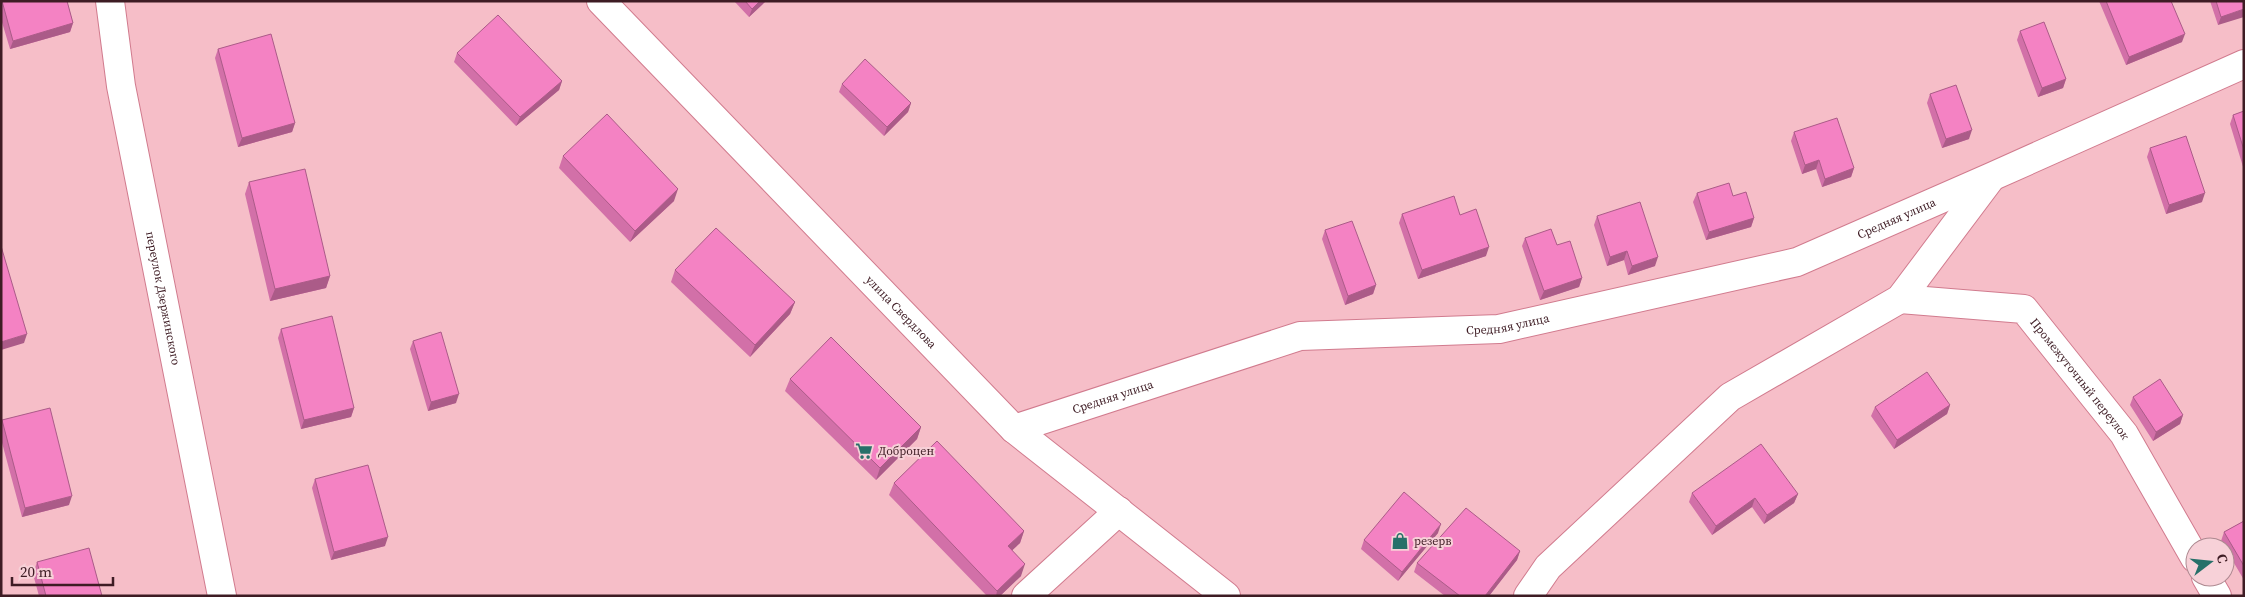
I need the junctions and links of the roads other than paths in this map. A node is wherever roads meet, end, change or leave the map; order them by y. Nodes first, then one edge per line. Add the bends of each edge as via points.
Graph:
1 (110, 1) edge
2 (601, 1) edge
3 (2244, 64) edge
4 (1991, 177) junction
5 (1900, 299) junction
6 (1014, 429) junction
7 (1119, 511) junction
8 (2185, 541) edge
9 (222, 596) edge
10 (1026, 596) edge
11 (1226, 596) edge
12 (1528, 596) edge

1 - 9 street, переулок Дзержинского via 121,86
2 - 6 street, улица Свердлова
3 - 4 street, Средняя улица
4 - 5 street, Средняя улица
4 - 6 street, Средняя улица via 1797,262 1499,329 1300,336
5 - 8 street, Промежуточный переулок via 2024,310 2124,434
5 - 12 street, Средняя улица via 1730,397 1548,566
6 - 7 street, улица Свердлова
7 - 10 street
7 - 11 street, улица Свердлова

